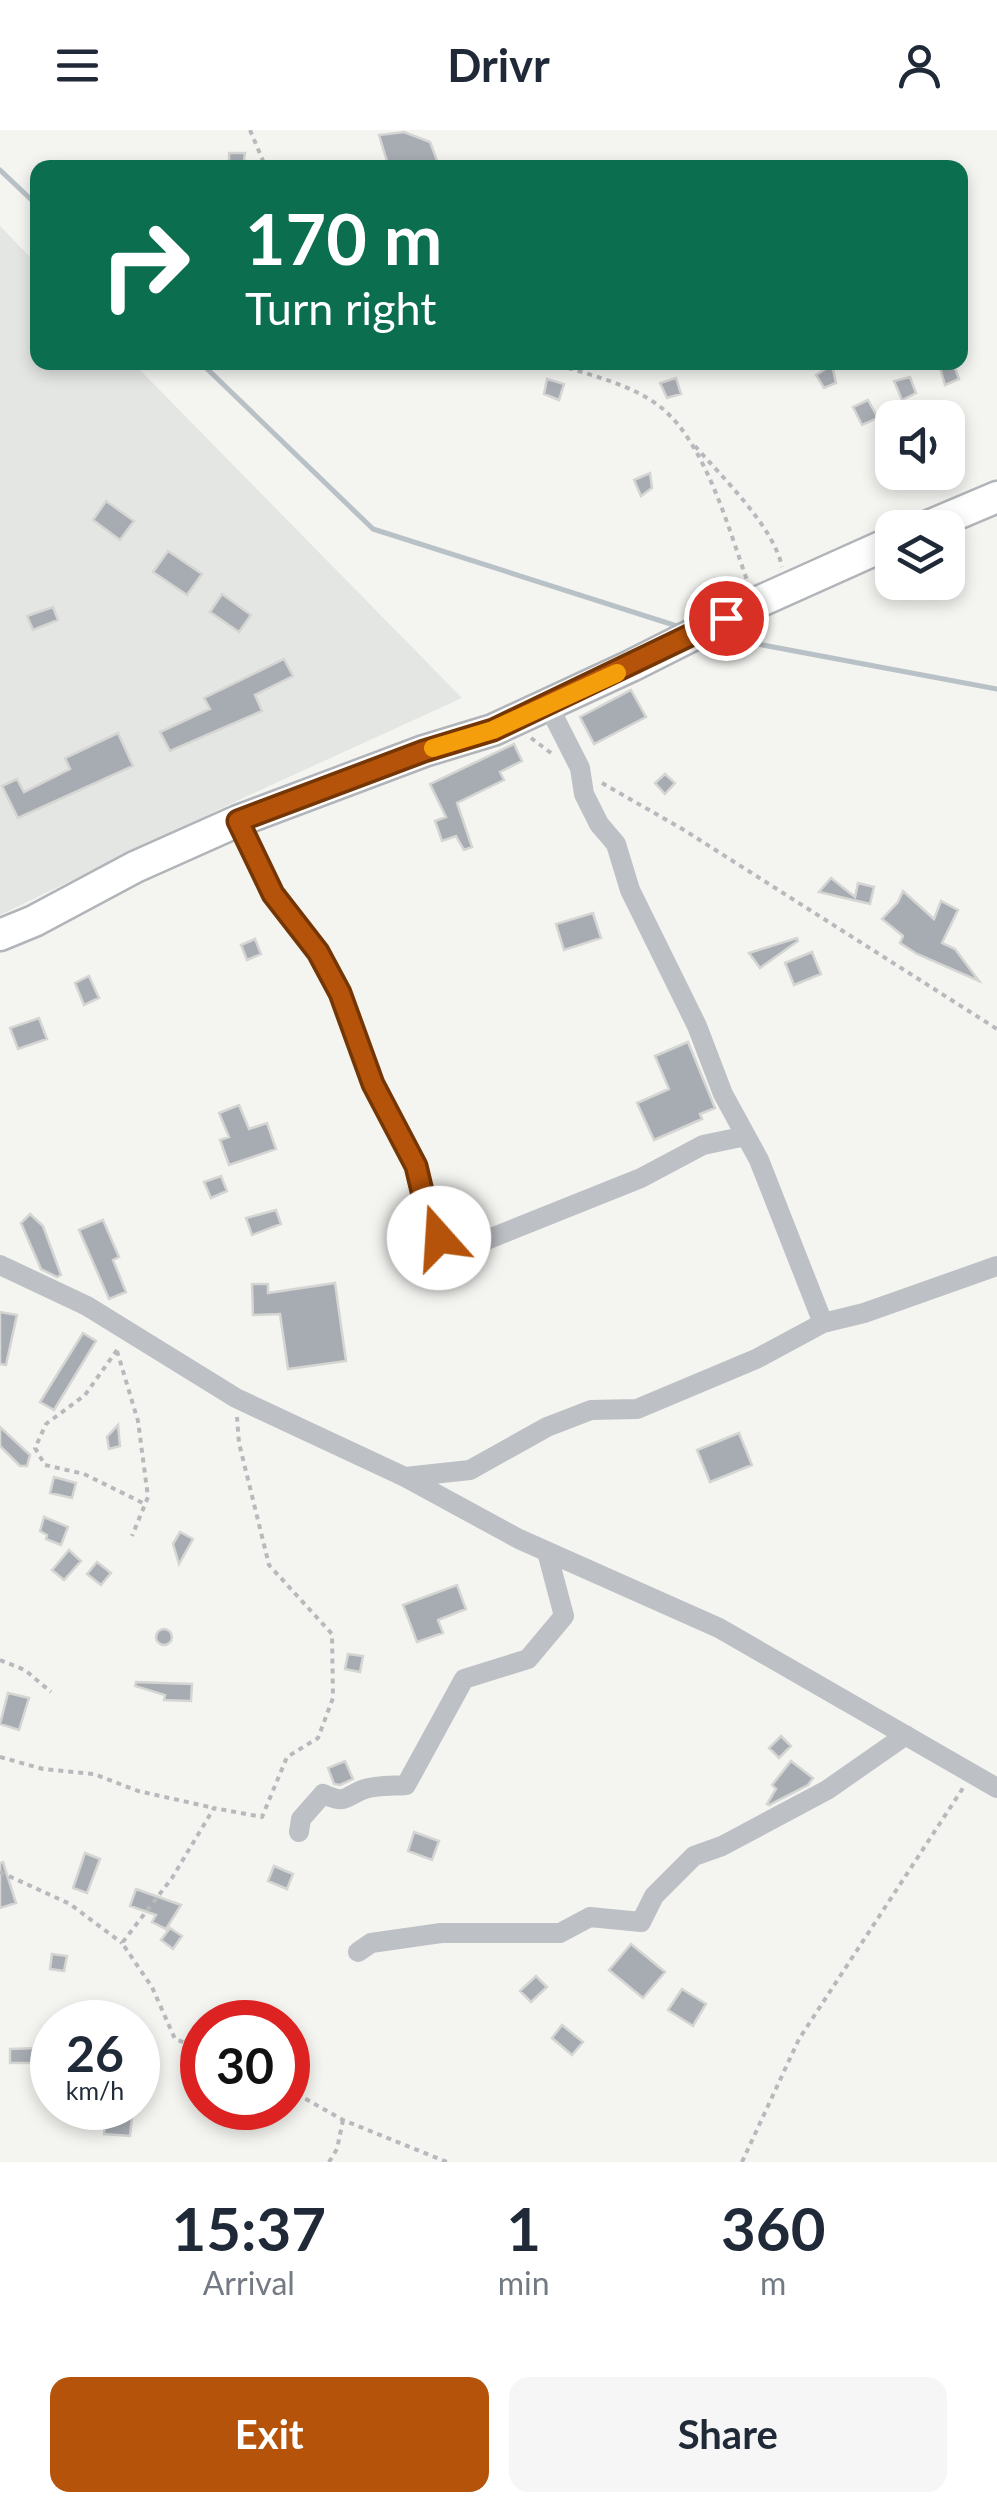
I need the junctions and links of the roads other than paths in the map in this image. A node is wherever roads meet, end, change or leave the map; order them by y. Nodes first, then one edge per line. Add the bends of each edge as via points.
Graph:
1 (997, 496) edge
2 (965, 510) edge
3 (875, 550) edge
4 (548, 705) junction
5 (238, 821) junction
6 (0, 936) edge
7 (746, 1136) junction
8 (0, 1265) edge
9 (997, 1266) edge
10 (823, 1323) junction
11 (404, 1477) junction
12 (547, 1552) junction
13 (906, 1735) junction
14 (997, 1788) edge
15 (299, 1832) dead end
16 (358, 1952) dead end

1 - 2 main road
3 - 4 main road
4 - 5 main road
4 - 7 street
5 - 6 main road
5 - 7 street via 273,894 340,993 373,1084 416,1166 428,1216 454,1253 640,1178 703,1145
7 - 10 street
8 - 11 street via 86,1306 236,1398
9 - 10 street
10 - 11 street via 637,1410 591,1410 546,1426 470,1470
11 - 12 street
12 - 13 street via 719,1628
12 - 15 street via 564,1616 528,1659 464,1680 406,1785 363,1790 351,1799 323,1794 301,1819
13 - 14 street
13 - 16 street via 827,1790 694,1856 654,1896 641,1922 590,1916 560,1933 440,1933 371,1943

